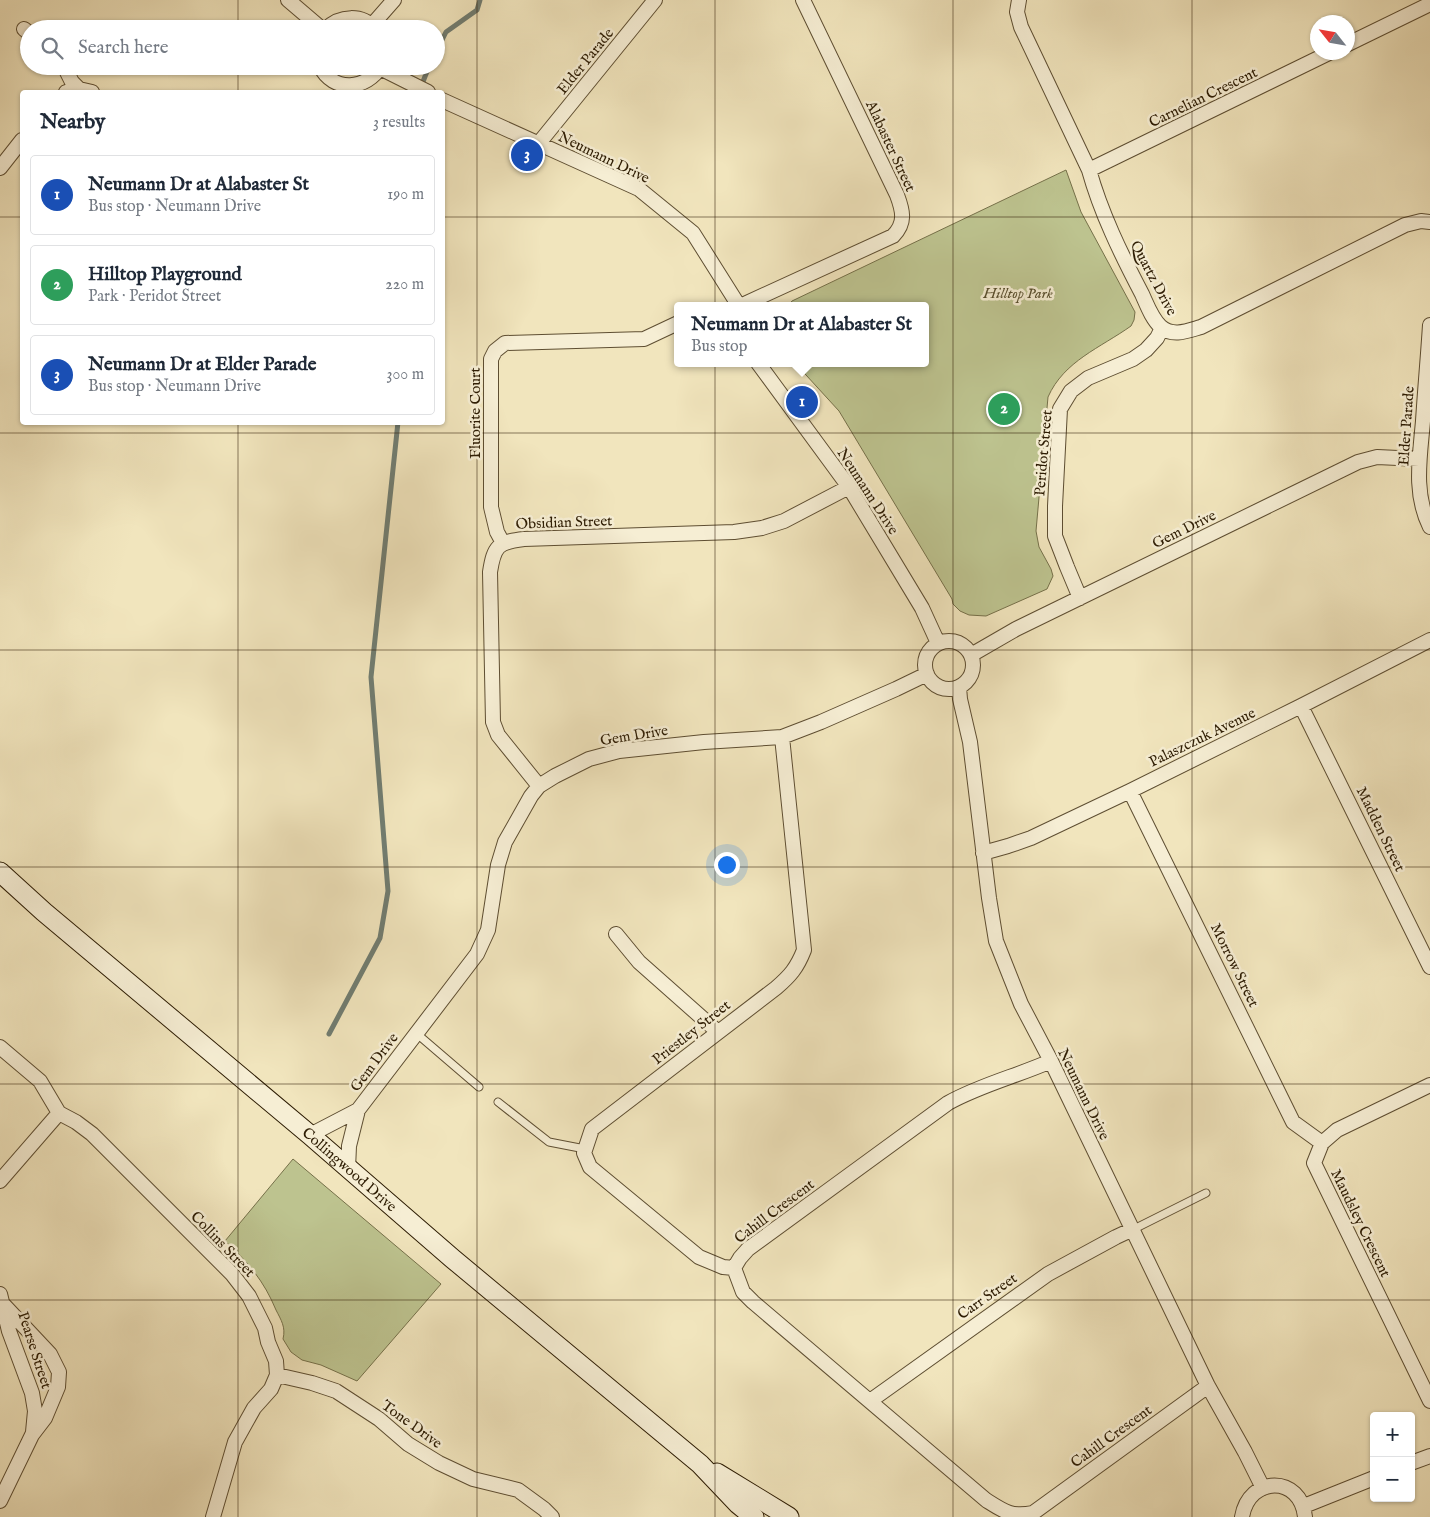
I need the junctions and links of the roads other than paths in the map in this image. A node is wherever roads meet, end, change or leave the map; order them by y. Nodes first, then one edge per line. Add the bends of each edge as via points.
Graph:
1 (288, 0) edge
2 (394, 0) edge
3 (655, 0) edge
4 (803, 0) edge
5 (1019, 0) edge
6 (1430, 4) edge
7 (311, 20) edge
8 (338, 20) edge
9 (358, 20) edge
10 (378, 20) edge
11 (1355, 41) edge
12 (1314, 60) edge
13 (68, 75) edge
14 (327, 75) edge
15 (373, 75) edge
16 (394, 75) edge
17 (336, 88) edge
18 (78, 90) edge
19 (424, 90) edge
20 (445, 101) edge
21 (20, 143) edge
22 (540, 143) junction
23 (0, 168) edge
24 (1089, 170) junction
25 (1430, 222) edge
26 (736, 302) edge
27 (748, 302) edge
28 (674, 325) edge
29 (1430, 325) edge
30 (1162, 328) junction
31 (761, 367) edge
32 (1419, 459) junction
33 (849, 487) junction
34 (1430, 527) edge
35 (503, 543) junction
36 (1080, 598) junction
37 (1430, 640) edge
38 (938, 643) junction
39 (971, 655) junction
40 (926, 674) junction
41 (959, 687) junction
42 (1301, 706) junction
43 (782, 737) junction
44 (538, 786) junction
45 (1130, 791) junction
46 (983, 853) junction
47 (0, 872) edge
48 (616, 934) dead end
49 (1430, 967) edge
50 (718, 1032) junction
51 (416, 1033) junction
52 (0, 1046) edge
53 (1050, 1061) junction
54 (1430, 1085) edge
55 (479, 1087) dead end
56 (498, 1102) dead end
57 (358, 1110) junction
58 (59, 1113) junction
59 (310, 1135) junction
60 (1322, 1142) junction
61 (585, 1149) junction
62 (348, 1169) junction
63 (0, 1181) edge
64 (1206, 1193) dead end
65 (1131, 1230) junction
66 (734, 1268) junction
67 (2, 1299) edge
68 (277, 1375) junction
69 (1208, 1386) junction
70 (870, 1400) junction
71 (1430, 1401) edge
72 (32, 1435) junction
73 (1430, 1456) edge
74 (1415, 1462) edge
75 (700, 1464) junction
76 (1370, 1480) edge
77 (1263, 1488) junction
78 (0, 1501) edge
79 (1305, 1511) edge
80 (1032, 1515) edge
81 (213, 1517) edge
82 (552, 1517) edge
83 (754, 1517) edge
84 (789, 1517) edge
85 (1242, 1517) edge

1 - 7 street
2 - 10 street
3 - 22 street, Elder Parade
4 - 27 street, Alabaster Street via 897,195 902,207 900,229 893,236
5 - 24 street, Quartz Drive via 1017,12 1021,27
6 - 11 street
8 - 9 street
12 - 24 street, Carnelian Crescent
13 - 18 street
14 - 17 street
15 - 17 street via 361,84
16 - 19 street
20 - 22 street, Neumann Drive
21 - 23 street
22 - 26 street, Neumann Drive via 639,190 693,233
24 - 30 street, Quartz Drive via 1096,195 1134,279
25 - 30 street, Quartz Drive via 1405,225 1201,327 1177,334
28 - 35 street, Fluorite Court via 644,339 505,343 495,351 491,360 491,507
29 - 32 street, Elder Parade
30 - 36 street, Peridot Street via 1146,350 1088,378 1071,391 1060,409 1055,536
31 - 33 street, Neumann Drive
32 - 34 street, Elder Parade via 1419,492
32 - 36 street, Gem Drive via 1377,457 1358,462
33 - 35 street, Obsidian Street via 784,521 762,528 734,532 524,539
33 - 38 street, Neumann Drive via 922,608
35 - 44 street, Obsidian Street via 492,557 490,572 493,722 498,735
36 - 39 street, Gem Drive
37 - 42 street, Palaszczuk Avenue
38 - 39 street via 954,641
38 - 40 street via 927,654
39 - 41 street via 973,670
40 - 41 street via 938,687
40 - 43 street, Gem Drive
41 - 46 street, Neumann Drive via 970,742
42 - 45 street, Palaszczuk Avenue
42 - 49 street, Madden Street
43 - 44 street, Gem Drive via 619,751 589,759
43 - 50 street, Priestley Street via 804,950 789,977
44 - 51 street, Gem Drive via 505,842 498,865 488,930 477,954
45 - 46 street, Palaszczuk Avenue via 1031,838
45 - 60 street, Morrow Street via 1293,1122
46 - 53 street, Neumann Drive via 996,941 1021,1004
47 - 59 main road, Collingwood Drive
48 - 50 street via 639,962
50 - 61 street, Priestley Street via 592,1130
51 - 55 lane
51 - 57 street, Gem Drive
52 - 58 street, Collins Street via 40,1081
53 - 65 street, Neumann Drive
53 - 66 street, Cahill Crescent via 948,1103 748,1249
54 - 60 street via 1337,1130
56 - 61 lane via 549,1142
57 - 59 street, Gem Drive
57 - 62 street, Gem Drive via 349,1146
58 - 63 street
58 - 68 street, Collins Street via 92,1134 232,1274 249,1296 265,1328
59 - 62 main road, Collingwood Drive
60 - 71 street, Maudsley Crescent via 1314,1163
61 - 66 street via 590,1167 699,1257
62 - 75 main road, Collingwood Drive
64 - 65 lane
65 - 69 street, Neumann Drive
65 - 70 street, Carr Street via 1048,1274
66 - 70 street, Cahill Crescent via 743,1292 753,1302
67 - 72 street, Pearse Street via 9,1331 36,1411
67 - 72 street, Pearse Street via 50,1354 59,1372 58,1387 45,1418
68 - 81 street via 235,1442
68 - 82 street, Tone Drive via 336,1392 439,1463 473,1479 518,1490
69 - 77 street, Neumann Drive
69 - 80 street, Cahill Crescent
70 - 80 street, Cahill Crescent via 986,1500 1004,1512
72 - 78 street, Pearse Street
73 - 74 street
75 - 83 main road, Collingwood Drive
75 - 84 main road, Collingwood Drive
76 - 79 street
77 - 79 street via 1282,1486 1291,1490 1299,1497
77 - 85 street via 1248,1499

